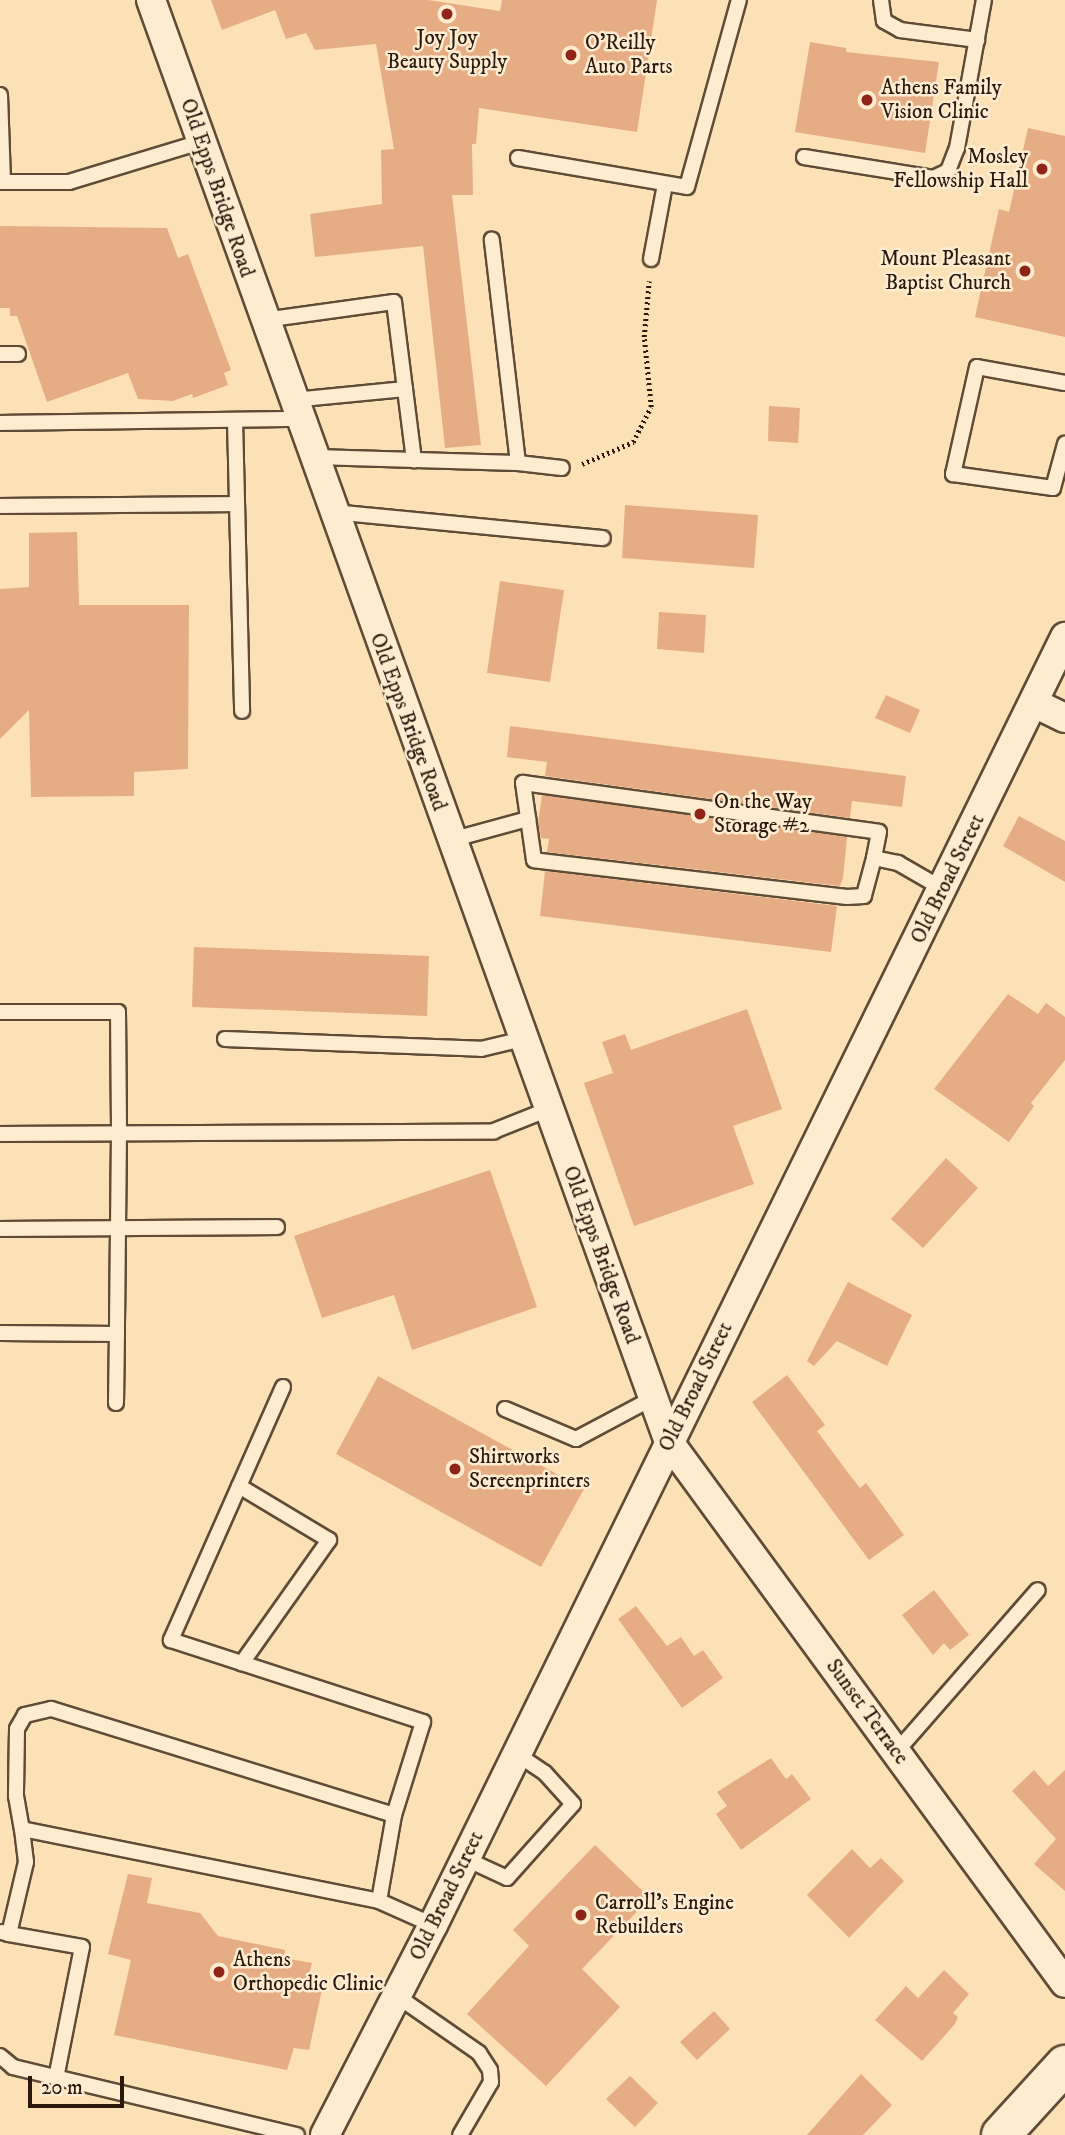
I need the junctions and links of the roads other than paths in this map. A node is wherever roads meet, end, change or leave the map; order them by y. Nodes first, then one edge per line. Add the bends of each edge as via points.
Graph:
1 (151, 0) edge
2 (739, 0) edge
3 (881, 0) edge
4 (984, 0) edge
5 (977, 40) junction
6 (0, 95) edge
7 (201, 142) junction
8 (804, 156) dead end
9 (518, 158) dead end
10 (2, 182) edge
11 (665, 184) junction
12 (492, 240) dead end
13 (651, 259) road end
14 (264, 320) junction
15 (0, 354) edge
16 (18, 354) dead end
17 (1065, 383) edge
18 (405, 388) junction
19 (295, 410) junction
20 (235, 419) junction
21 (0, 423) edge
22 (1065, 444) edge
23 (312, 456) junction
24 (414, 460) junction
25 (518, 463) junction
26 (562, 468) road end
27 (236, 505) junction
28 (0, 506) edge
29 (331, 511) junction
30 (603, 538) dead end
31 (1065, 637) edge
32 (1034, 703) junction
33 (242, 711) dead end
34 (1065, 718) edge
35 (528, 819) junction
36 (451, 840) junction
37 (874, 858) junction
38 (943, 889) junction
39 (0, 1012) edge
40 (225, 1039) dead end
41 (523, 1039) junction
42 (549, 1110) junction
43 (0, 1133) edge
44 (119, 1133) junction
45 (277, 1227) dead end
46 (0, 1229) edge
47 (119, 1230) junction
48 (0, 1333) edge
49 (117, 1334) junction
50 (283, 1387) dead end
51 (653, 1398) junction
52 (116, 1403) dead end
53 (505, 1409) dead end
54 (669, 1442) junction
55 (239, 1486) junction
56 (1038, 1590) dead end
57 (242, 1663) junction
58 (896, 1752) junction
59 (517, 1754) junction
60 (394, 1815) junction
61 (22, 1829) junction
62 (466, 1858) junction
63 (379, 1902) junction
64 (433, 1926) junction
65 (4, 1933) edge
66 (1065, 1983) edge
67 (397, 1996) junction
68 (0, 2056) edge
69 (1065, 2065) edge
70 (56, 2078) junction
71 (297, 2135) edge
72 (325, 2135) edge
73 (460, 2135) edge
74 (1001, 2135) edge

1 - 7 street, Old Epps Bridge Road
2 - 11 lane via 687,187
3 - 5 lane via 884,21 900,30
4 - 5 lane
5 - 8 lane via 957,148 948,171 933,178
6 - 10 lane
7 - 10 lane via 69,181
7 - 14 street, Old Epps Bridge Road
9 - 11 lane
11 - 13 lane
12 - 25 lane
14 - 18 lane via 394,302
14 - 19 street, Old Epps Bridge Road
15 - 16 lane
17 - 22 lane via 977,367 953,474 1053,488
18 - 19 lane
18 - 24 lane
19 - 20 lane
19 - 23 street, Old Epps Bridge Road
20 - 21 lane
20 - 27 lane
23 - 24 lane
23 - 29 street, Old Epps Bridge Road
24 - 25 lane
25 - 26 lane
27 - 28 lane
27 - 33 lane
29 - 30 lane
29 - 36 street, Old Epps Bridge Road
31 - 32 street, Old Broad Street
32 - 34 street
32 - 38 street, Old Broad Street
35 - 36 lane
35 - 37 lane via 534,860 847,897 864,897
35 - 37 lane via 523,783 879,832
36 - 41 street, Old Epps Bridge Road
37 - 38 lane via 898,863
38 - 54 street, Old Broad Street
39 - 44 lane via 118,1012
40 - 41 lane via 481,1049
41 - 42 street, Old Epps Bridge Road
42 - 44 lane via 494,1131
42 - 51 street, Old Epps Bridge Road
43 - 44 lane
44 - 47 lane
45 - 47 lane
46 - 47 lane
47 - 49 lane
48 - 49 lane
49 - 52 lane
50 - 55 lane
51 - 53 lane via 576,1439
51 - 54 street, Old Epps Bridge Road
54 - 58 street, Sunset Terrace
54 - 59 street, Old Broad Street
55 - 57 lane via 171,1640
55 - 57 lane via 329,1540
56 - 58 lane
57 - 60 lane via 423,1722
58 - 66 street, Sunset Terrace
59 - 62 street, Old Broad Street
59 - 62 lane via 545,1773 573,1804 507,1878
60 - 61 lane via 51,1709 37,1709 25,1716 17,1729 16,1796
60 - 63 lane
61 - 63 lane
61 - 65 lane via 26,1862
62 - 64 street, Old Broad Street
63 - 64 lane
64 - 67 street, Old Broad Street
65 - 70 lane via 82,1947
67 - 72 street, Old Broad Street
67 - 73 lane via 480,2053 490,2070 491,2082
68 - 70 lane via 13,2067
69 - 74 street
70 - 71 lane

